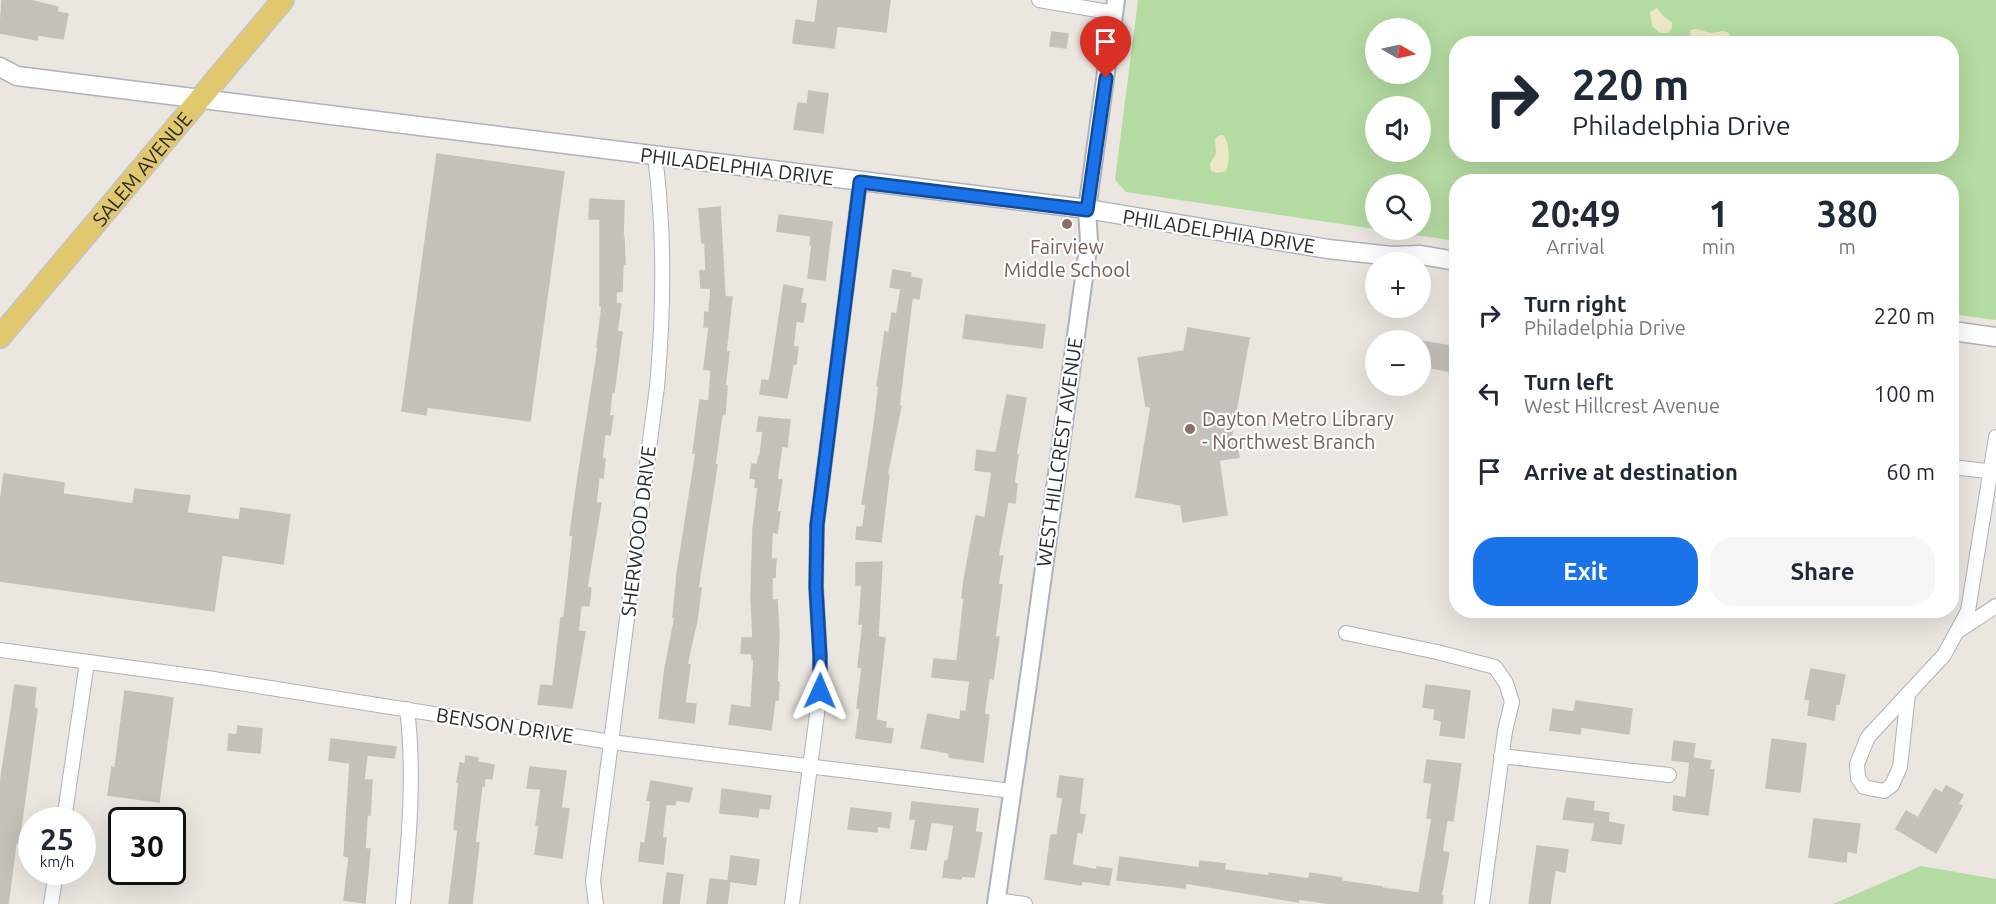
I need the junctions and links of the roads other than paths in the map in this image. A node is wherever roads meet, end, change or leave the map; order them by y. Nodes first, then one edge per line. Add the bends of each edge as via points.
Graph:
1 (283, 0) edge
2 (1039, 0) edge
3 (1116, 6) edge
4 (0, 67) edge
5 (9, 78) edge
6 (198, 99) junction
7 (655, 156) junction
8 (860, 182) junction
9 (1087, 210) junction
10 (1449, 260) edge
11 (1959, 332) edge
12 (0, 337) edge
13 (1996, 337) edge
14 (1996, 437) edge
15 (1959, 468) edge
16 (1993, 472) edge
17 (1996, 606) edge
18 (1956, 632) junction
19 (1346, 633) dead end
20 (0, 650) edge
21 (87, 662) junction
22 (1908, 694) junction
23 (407, 709) junction
24 (611, 742) junction
25 (1501, 756) junction
26 (811, 767) junction
27 (1669, 775) dead end
28 (1012, 791) junction
29 (66, 807) edge
30 (54, 885) edge
31 (996, 902) edge
32 (51, 904) edge
33 (403, 904) edge
34 (596, 904) edge
35 (792, 904) edge
36 (1025, 904) edge
37 (1482, 904) edge

1 - 6 main road, SALEM AVENUE
2 - 3 street
3 - 9 street, WEST HILLCREST AVENUE
4 - 5 main road, PHILADELPHIA DRIVE
5 - 6 main road, PHILADELPHIA DRIVE
6 - 7 main road, PHILADELPHIA DRIVE
6 - 12 main road, SALEM AVENUE
7 - 8 main road, PHILADELPHIA DRIVE
7 - 24 street, SHERWOOD DRIVE via 662,224 662,334
8 - 9 main road, PHILADELPHIA DRIVE
8 - 26 street via 817,525 820,691
9 - 10 main road, PHILADELPHIA DRIVE via 1328,249
9 - 28 street, WEST HILLCREST AVENUE via 1089,241
11 - 13 main road
14 - 16 street
15 - 16 street
16 - 18 street via 1968,611
17 - 18 street
18 - 22 street via 1944,655
19 - 25 street via 1495,667 1512,702
20 - 21 street, BENSON DRIVE
21 - 23 street, BENSON DRIVE
21 - 29 street
22 - 22 street via 1868,737 1857,764 1858,778 1864,787 1884,791 1892,785 1900,767
23 - 24 street, BENSON DRIVE
23 - 33 street via 412,767
24 - 26 street, BENSON DRIVE
24 - 34 street, SHERWOOD DRIVE via 593,881
25 - 27 street
25 - 37 street
26 - 28 street, BENSON DRIVE
26 - 35 street
28 - 31 street, WEST HILLCREST AVENUE
30 - 32 street
31 - 36 street

